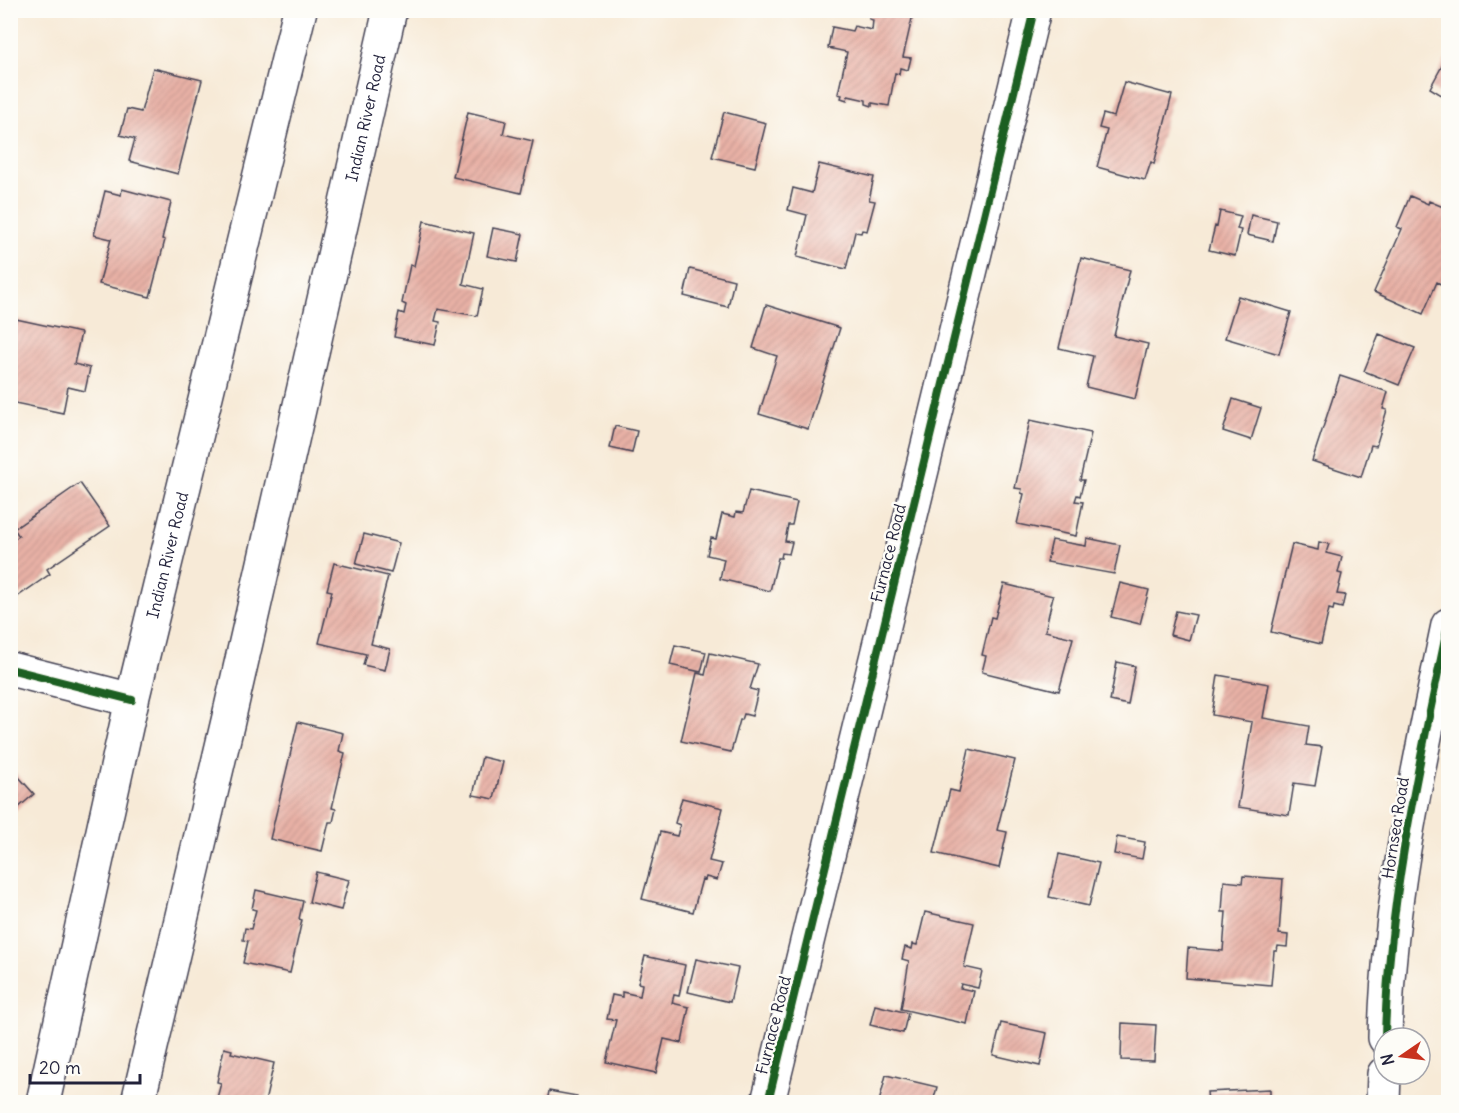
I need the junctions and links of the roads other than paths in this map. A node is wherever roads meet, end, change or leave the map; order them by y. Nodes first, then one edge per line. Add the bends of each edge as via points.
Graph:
1 (300, 10) edge
2 (390, 10) edge
3 (1034, 10) edge
4 (1449, 625) edge
5 (10, 669) edge
6 (132, 700) junction
7 (1386, 1026) edge
8 (1384, 1086) edge
9 (43, 1102) edge
10 (138, 1102) edge
11 (768, 1102) edge
12 (1383, 1102) edge

1 - 6 main road, Indian River Road
2 - 10 main road, Indian River Road
3 - 11 main road, Furnace Road
4 - 7 main road, Hornsea Road via 1412,800 1392,945
5 - 6 main road
6 - 9 main road, Indian River Road
8 - 12 main road

